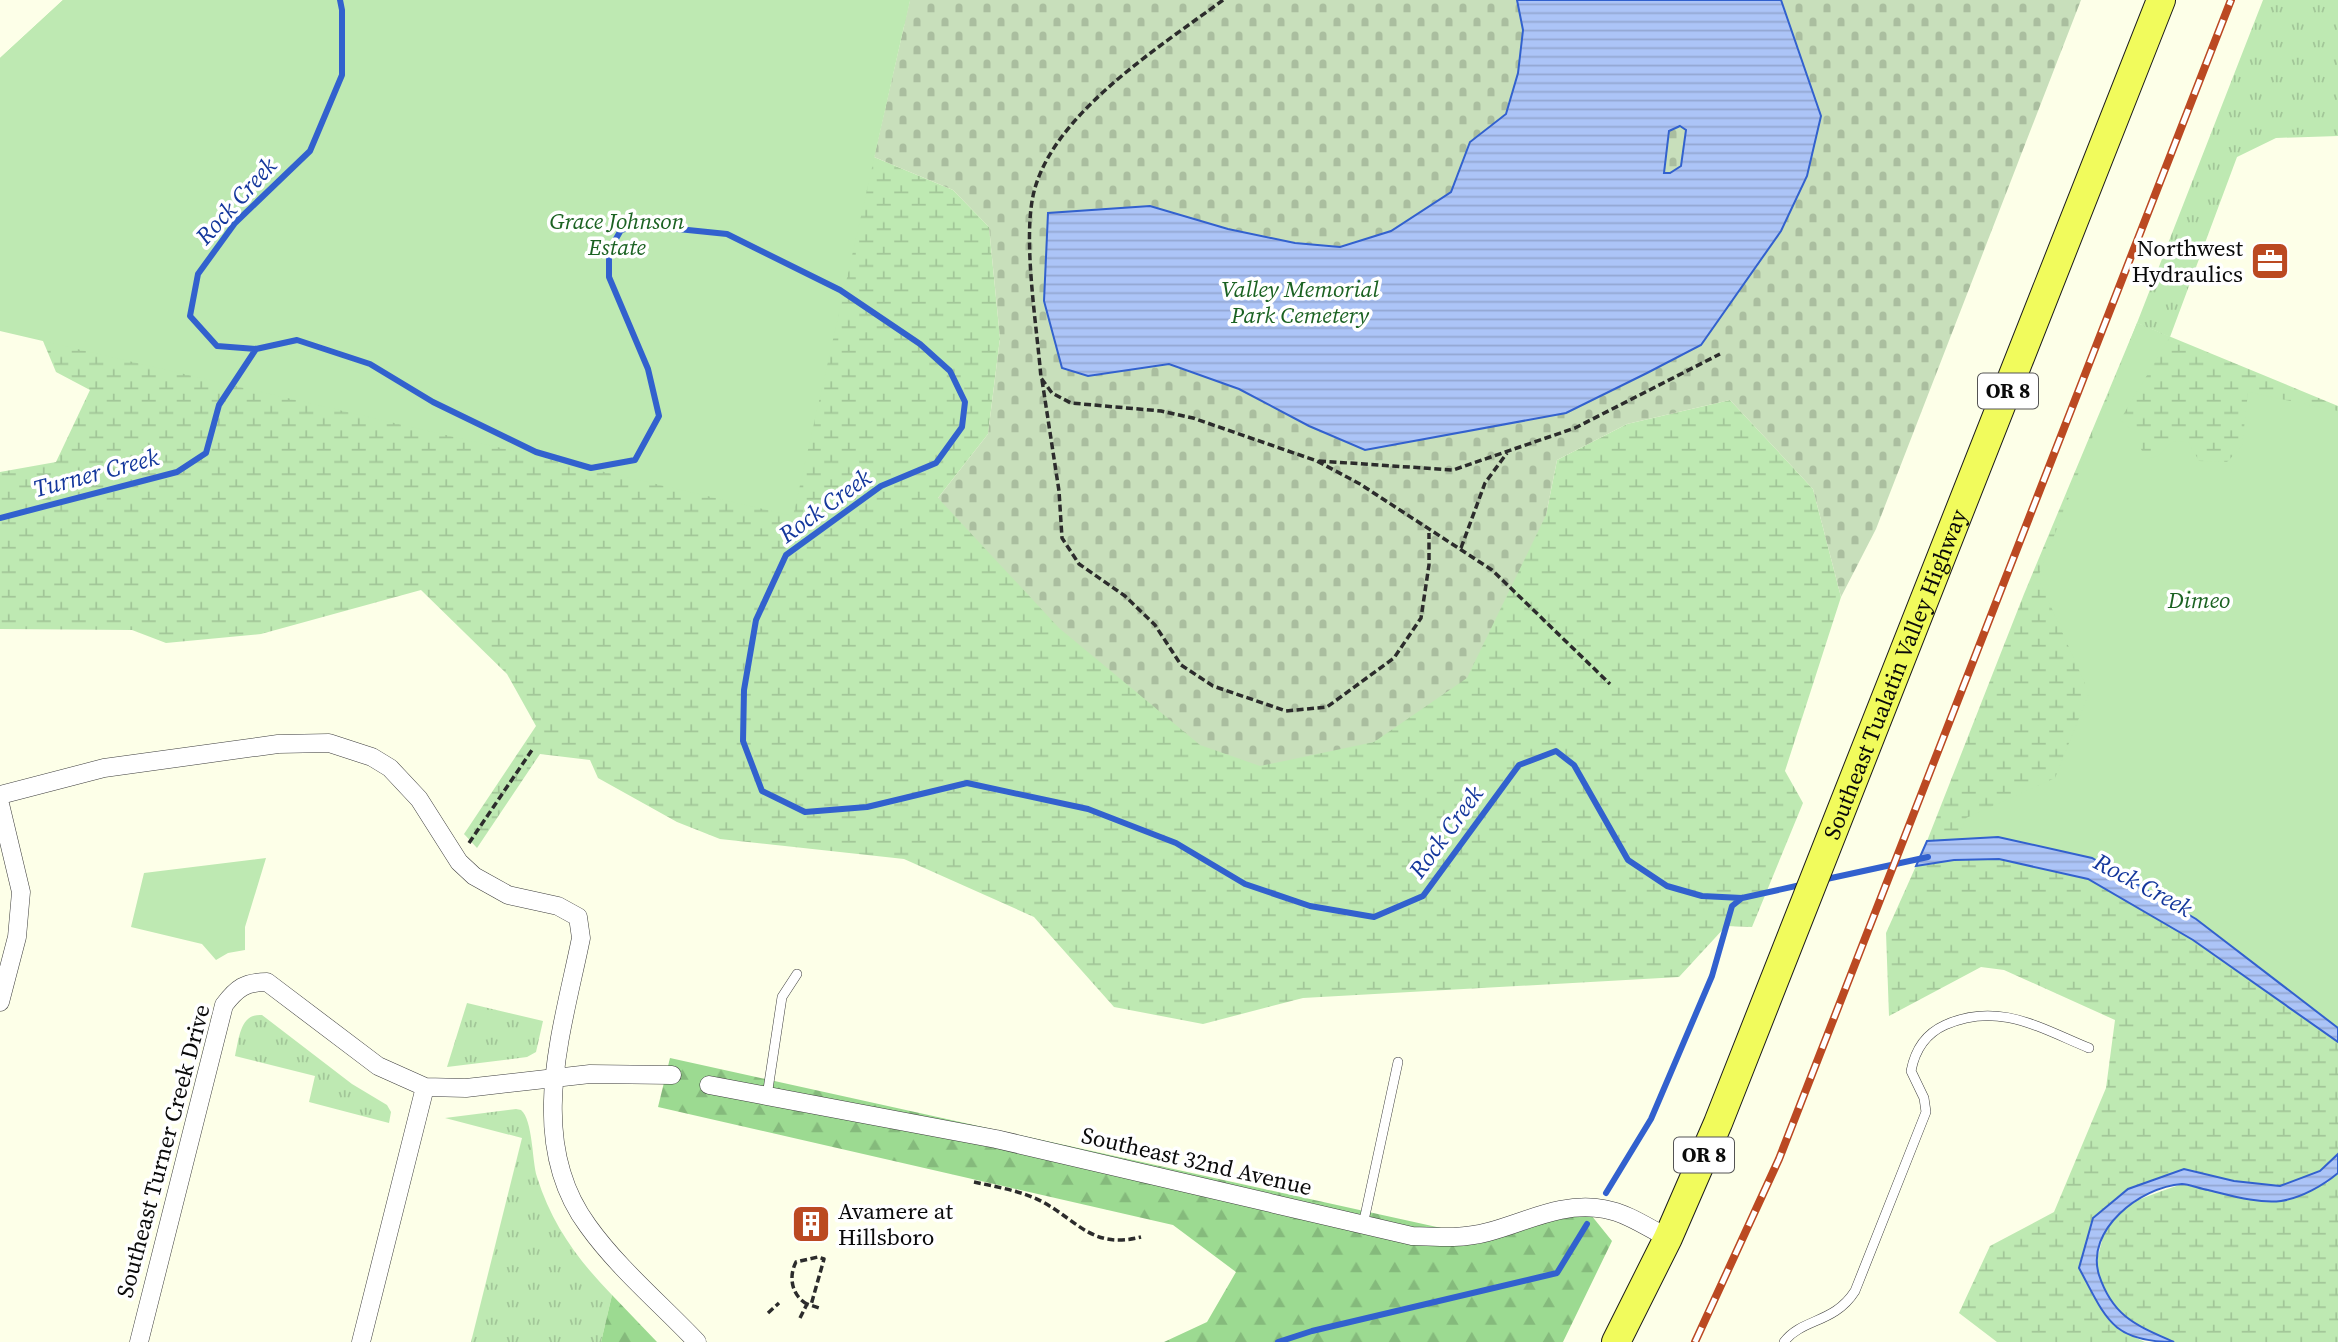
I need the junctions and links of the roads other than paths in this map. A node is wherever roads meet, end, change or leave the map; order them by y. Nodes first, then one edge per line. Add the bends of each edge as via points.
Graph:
1 (2161, 0) edge
2 (0, 794) edge
3 (0, 804) edge
4 (797, 974) dead end
5 (0, 1002) edge
6 (2089, 1048) dead end
7 (1398, 1062) dead end
8 (672, 1075) dead end
9 (554, 1077) junction
10 (709, 1085) dead end
11 (425, 1087) junction
12 (767, 1096) junction
13 (1363, 1225) junction
14 (1668, 1238) junction
15 (139, 1342) edge
16 (362, 1342) edge
17 (697, 1342) edge
18 (1616, 1342) edge
19 (1784, 1342) edge

1 - 14 main road, Southeast Tualatin Valley Highway / OR 8 via 1783,962
2 - 9 street via 104,768 278,744 329,743 372,757 406,783 443,841 474,876 508,895 558,906 578,917 581,938
3 - 5 street via 21,892 16,937
4 - 12 lane via 782,997
6 - 19 lane via 2018,1019 1989,1013 1962,1017 1937,1028 1921,1043 1911,1071 1926,1112 1854,1291 1846,1305
7 - 13 lane
8 - 9 street
9 - 11 street via 466,1088
9 - 17 street via 557,1159 577,1210 603,1245
10 - 12 street, Southeast 32nd Avenue
11 - 15 street, Southeast Turner Creek Drive via 378,1066 267,982 248,982 236,989 224,1005
11 - 16 street
12 - 13 street, Southeast 32nd Avenue via 996,1139
13 - 14 street, Southeast 32nd Avenue via 1412,1236 1449,1238 1486,1233 1560,1209 1602,1208
14 - 18 main road, Southeast Tualatin Valley Highway / OR 8

